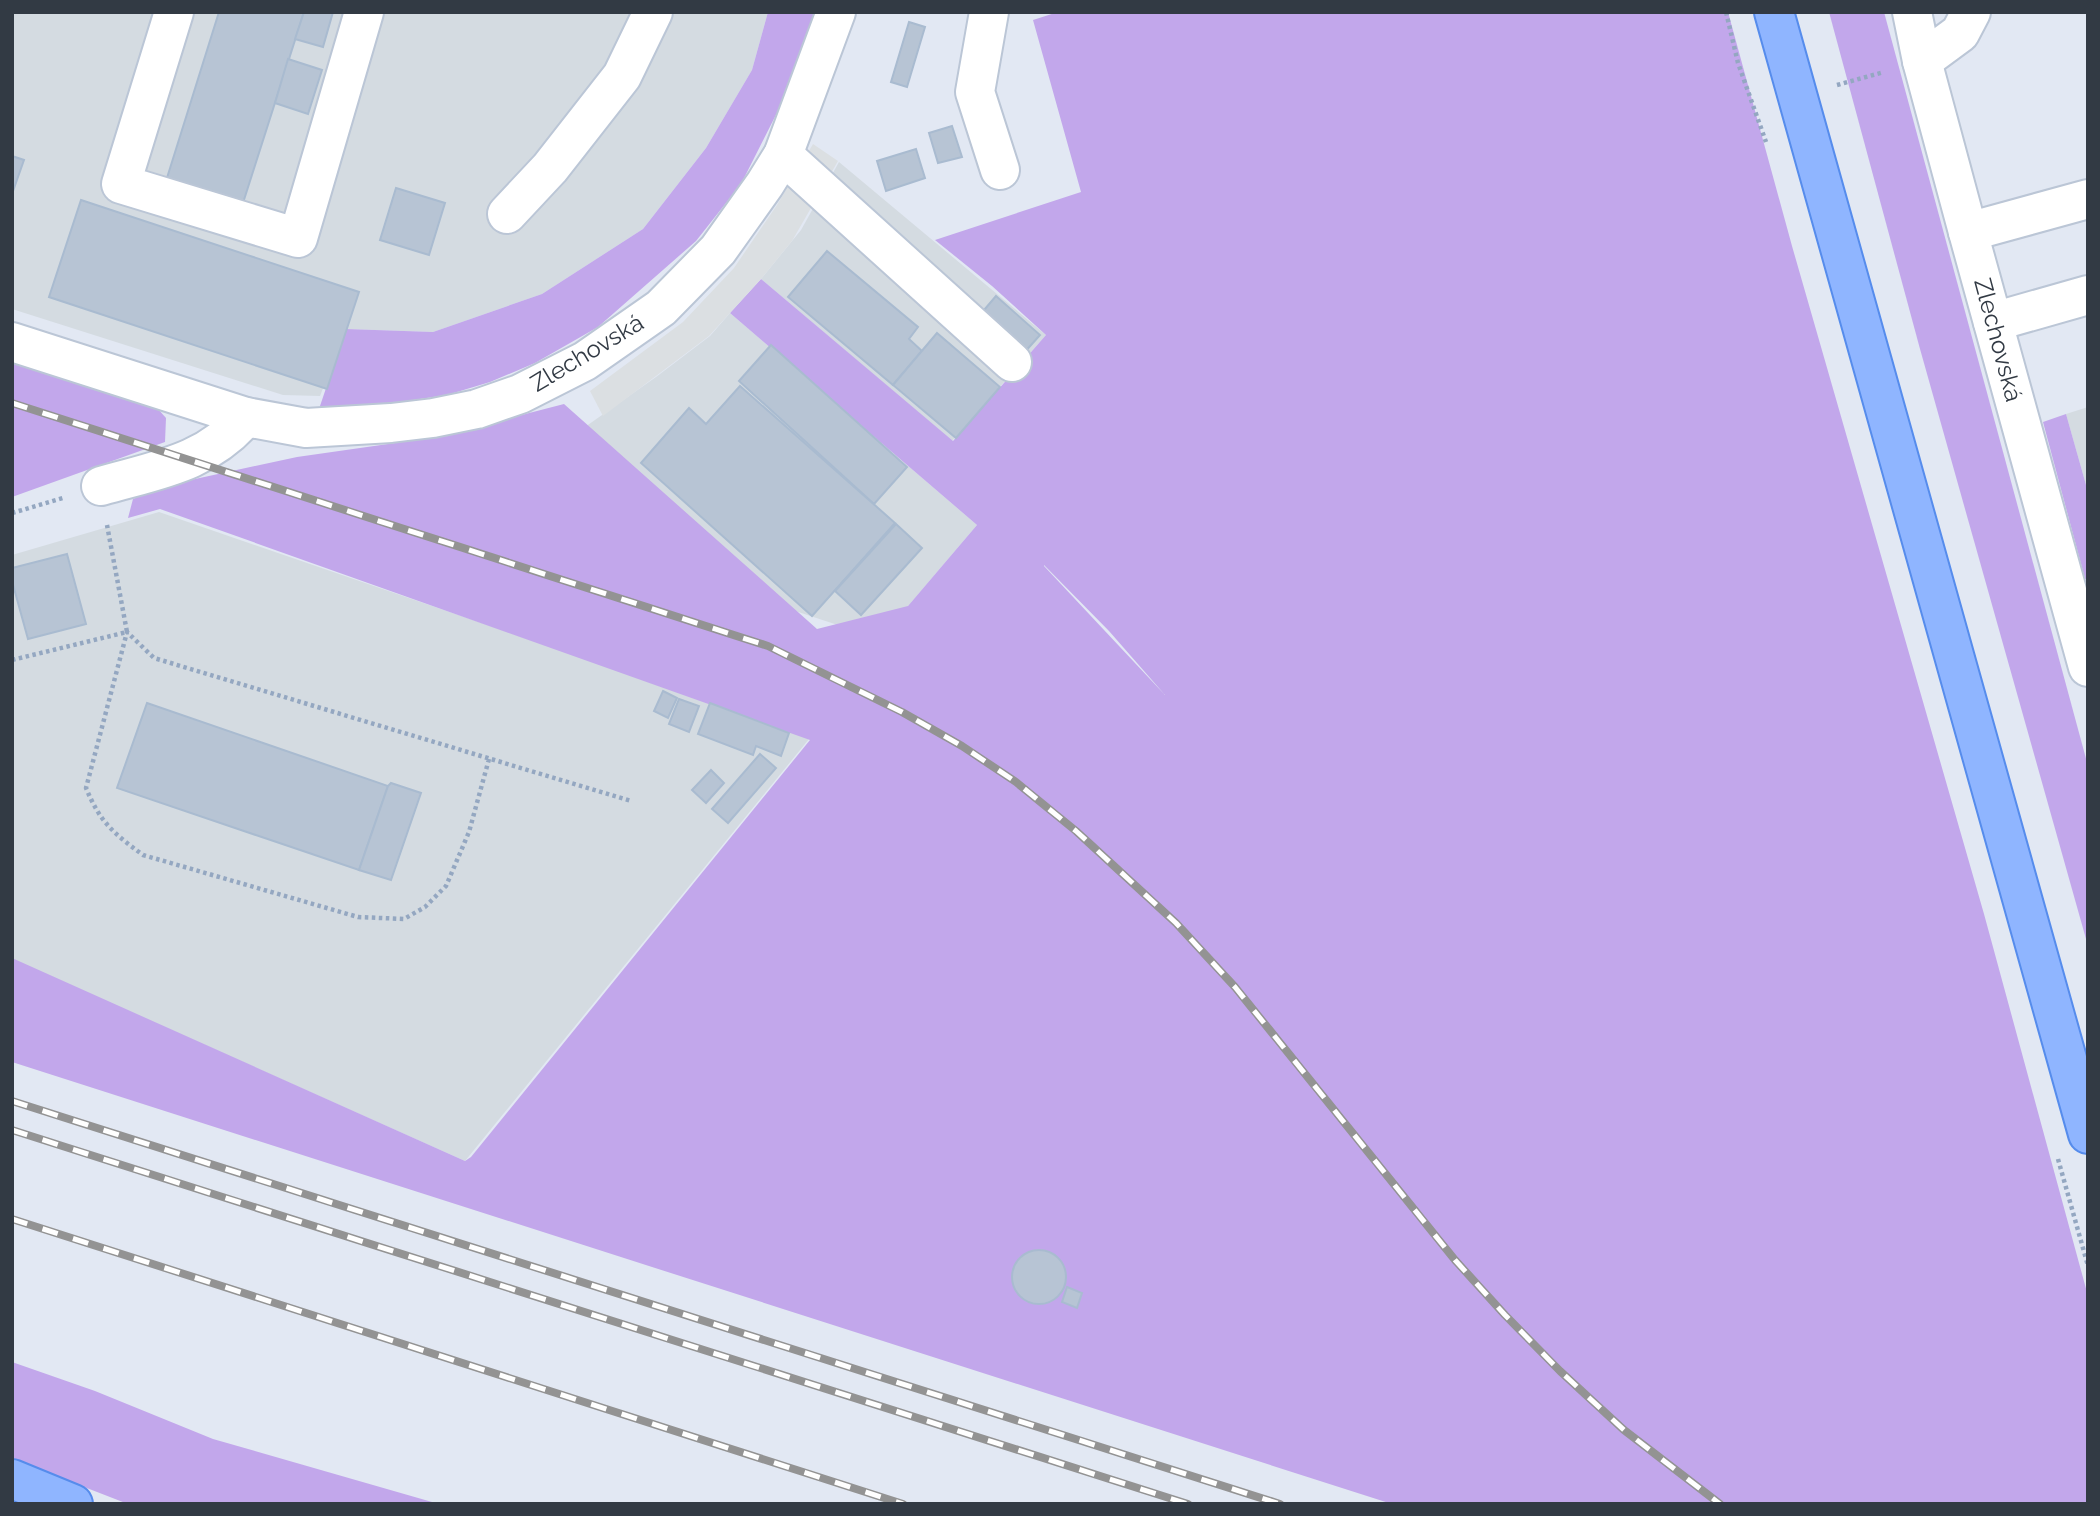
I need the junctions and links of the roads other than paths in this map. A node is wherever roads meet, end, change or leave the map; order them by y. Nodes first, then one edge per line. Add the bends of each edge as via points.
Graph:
1 (174, 12) edge
2 (364, 12) edge
3 (653, 12) edge
4 (836, 12) edge
5 (989, 12) edge
6 (1774, 12) edge
7 (1912, 12) edge
8 (1971, 12) edge
9 (1922, 61) junction
10 (783, 155) junction
11 (1000, 170) dead end
12 (2088, 199) edge
13 (507, 214) dead end
14 (1968, 232) junction
15 (2088, 295) edge
16 (1993, 323) junction
17 (12, 342) edge
18 (1012, 362) dead end
19 (246, 417) junction
20 (101, 486) road end
21 (2080, 604) edge
22 (2088, 667) edge
23 (2088, 1134) edge
24 (12, 1479) edge
25 (73, 1504) edge

1 - 2 street via 121,184 298,238
3 - 13 street via 622,76 550,168
4 - 10 street, Zlechovská
5 - 11 street via 975,92
6 - 23 main road
7 - 9 street, Zlechovská
8 - 9 street via 1960,33
9 - 14 street, Zlechovská
10 - 18 street
10 - 19 street, Zlechovská via 718,250 661,308 585,361 520,394 477,409 391,423 306,428
12 - 14 street
14 - 16 street, Zlechovská
15 - 16 street
16 - 21 street, Zlechovská
17 - 19 street, Zlechovská
19 - 20 street via 232,433 192,459
21 - 22 street, Zlechovská
24 - 25 main road

